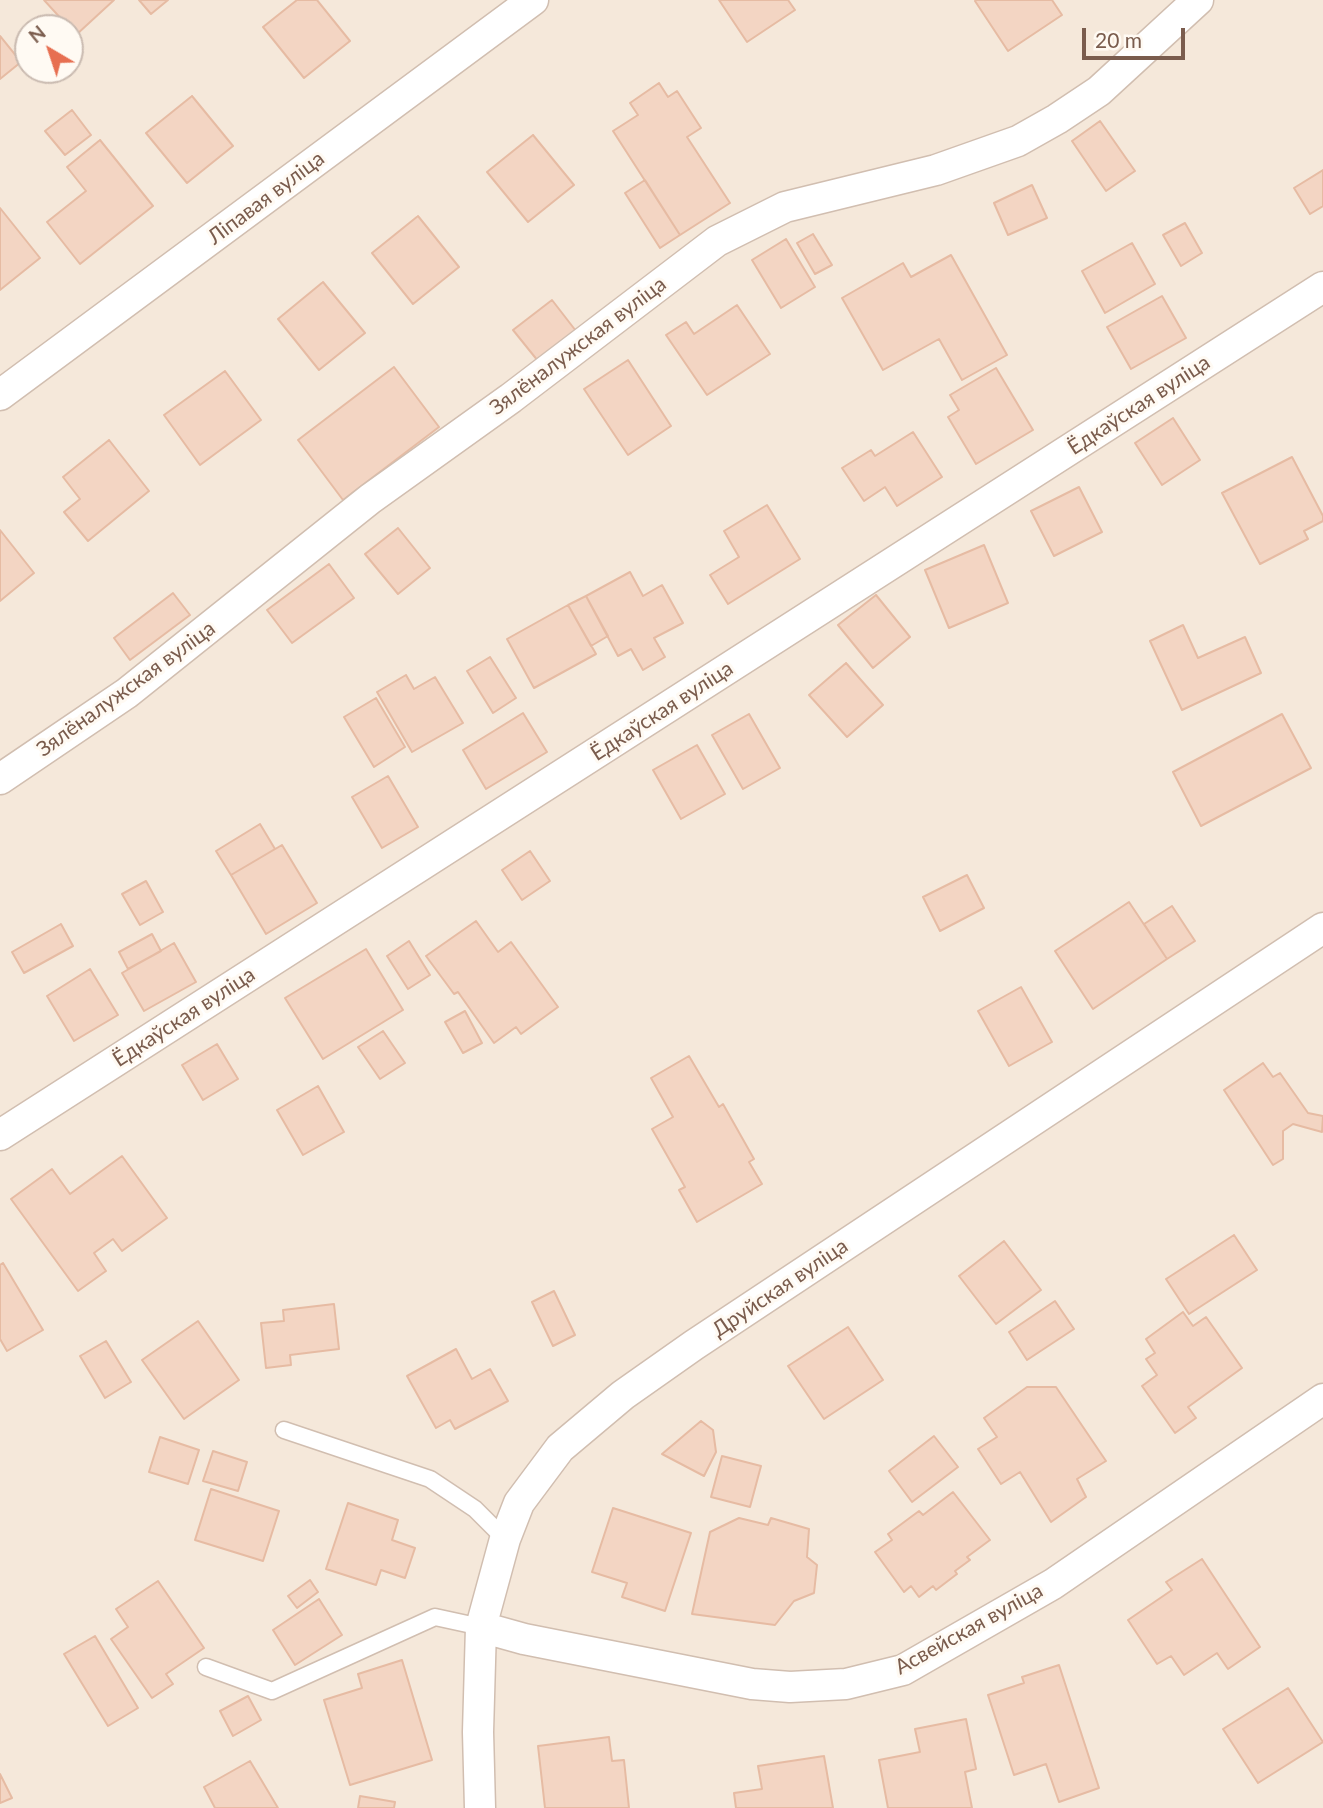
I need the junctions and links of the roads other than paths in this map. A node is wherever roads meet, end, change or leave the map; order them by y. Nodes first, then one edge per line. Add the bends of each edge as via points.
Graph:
1 (533, 0) edge
2 (1198, 0) edge
3 (1323, 286) edge
4 (0, 395) edge
5 (0, 779) edge
6 (1323, 928) edge
7 (0, 1135) edge
8 (1323, 1399) edge
9 (284, 1430) dead end
10 (506, 1539) junction
11 (481, 1627) junction
12 (206, 1667) dead end
13 (480, 1808) edge

1 - 4 street, Ліпавая вуліца
2 - 5 street, Зялёналужская вуліца via 1099,91 1018,141 936,170 785,207 717,242 370,499 127,693
3 - 7 street, Ёдкаўская вуліца
6 - 10 street, Друйская вуліца via 623,1395 560,1448 519,1503
8 - 11 street, Асвейская вуліца via 1053,1584 903,1670 846,1684 752,1684
9 - 10 lane via 430,1479 475,1509
10 - 11 street, Друйская вуліца
11 - 12 lane via 435,1617 272,1690
11 - 13 street, Друйская вуліца

